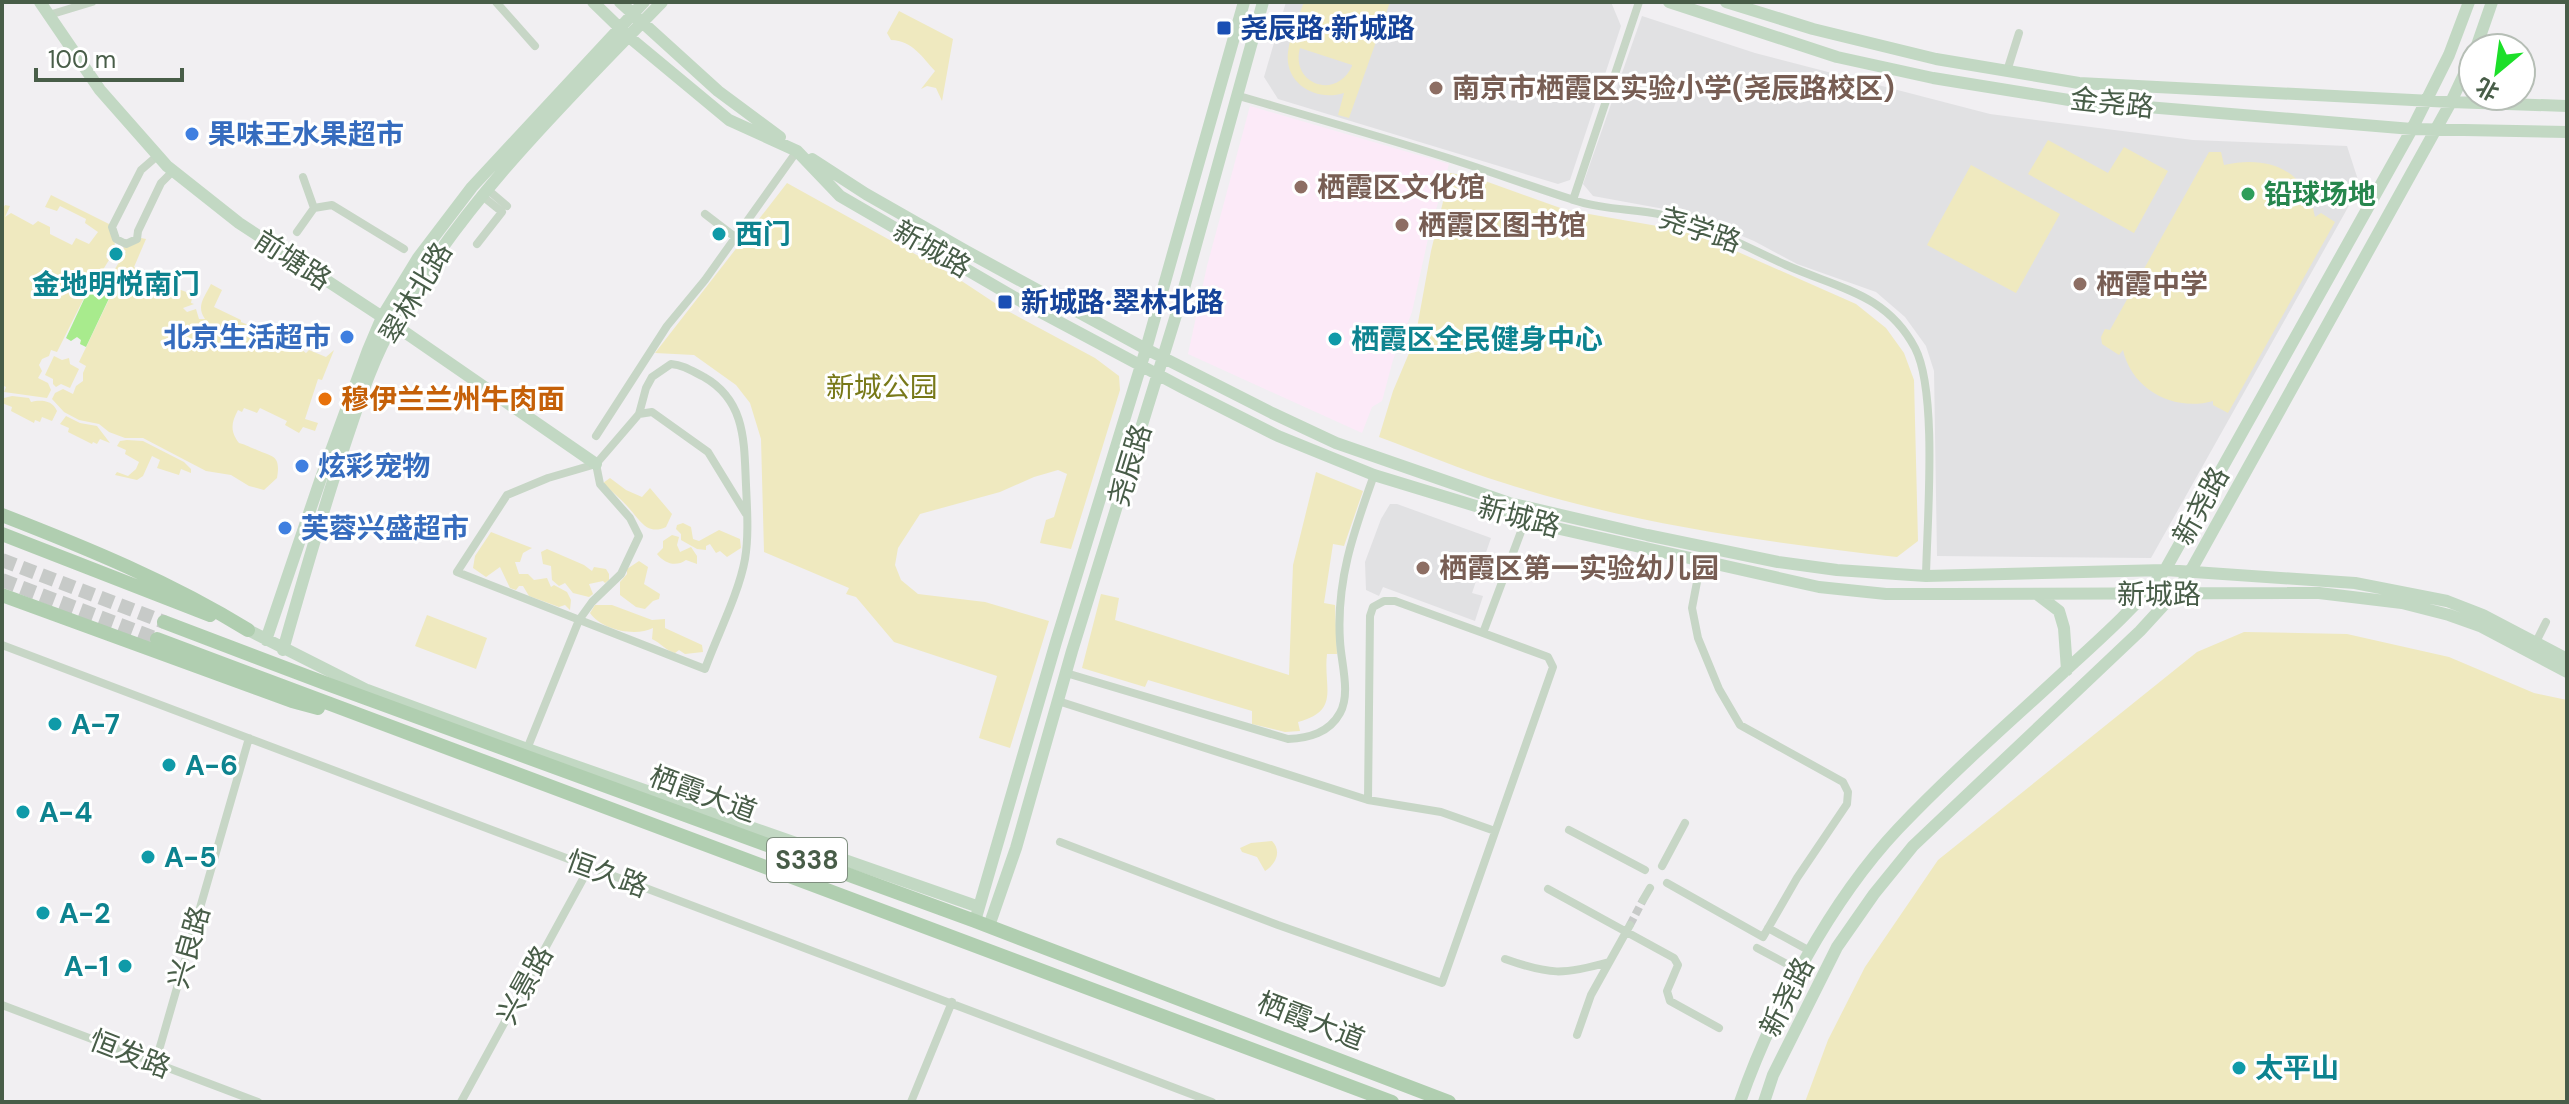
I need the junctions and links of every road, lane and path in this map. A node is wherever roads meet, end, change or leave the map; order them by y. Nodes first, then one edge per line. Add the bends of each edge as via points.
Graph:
1 (40, 2) edge
2 (92, 2) edge
3 (496, 2) edge
4 (593, 2) edge
5 (620, 2) edge
6 (644, 2) edge
7 (662, 2) edge
8 (1244, 2) edge
9 (1263, 2) edge
10 (1639, 2) edge
11 (1669, 2) edge
12 (1726, 2) edge
13 (2469, 2) edge
14 (2492, 2) edge
15 (49, 15) junction
16 (637, 18) junction
17 (2482, 32) edge
18 (625, 33) junction
19 (2019, 33) dead end
20 (535, 46) dead end
21 (2007, 71) junction
22 (2457, 89) edge
23 (1239, 96) junction
24 (2426, 101) junction
25 (2451, 102) junction
26 (2567, 106) edge
27 (2412, 129) junction
28 (2436, 130) junction
29 (2567, 132) edge
30 (797, 151) junction
31 (156, 157) junction
32 (173, 171) junction
33 (303, 177) dead end
34 (484, 192) junction
35 (1573, 200) junction
36 (507, 206) dead end
37 (314, 208) junction
38 (705, 214) dead end
39 (297, 232) dead end
40 (735, 237) junction
41 (477, 244) dead end
42 (404, 249) dead end
43 (388, 321) junction
44 (1146, 349) junction
45 (1162, 357) junction
46 (1141, 366) junction
47 (1157, 374) junction
48 (639, 414) junction
49 (596, 436) dead end
50 (596, 464) junction
51 (1374, 475) junction
52 (2, 515) edge
53 (747, 516) junction
54 (1525, 521) junction
55 (2, 534) edge
56 (1701, 561) junction
57 (2165, 570) junction
58 (2190, 572) junction
59 (1926, 576) junction
60 (2146, 594) junction
61 (2174, 594) junction
62 (2, 595) edge
63 (2038, 595) junction
64 (579, 620) junction
65 (164, 622) tunnel mouth
66 (2546, 622) dead end
67 (248, 630) junction
68 (1483, 633) junction
69 (157, 639) tunnel mouth
70 (266, 640) junction
71 (2536, 642) junction
72 (3, 646) edge
73 (283, 650) junction
74 (2567, 659) edge
75 (2067, 670) junction
76 (2567, 672) edge
77 (1066, 673) junction
78 (1058, 701) junction
79 (394, 728) junction
80 (249, 738) junction
81 (527, 749) junction
82 (1368, 800) junction
83 (1685, 823) dead end
84 (1569, 830) dead end
85 (1495, 831) junction
86 (1060, 842) dead end
87 (1662, 866) dead end
88 (589, 868) junction
89 (1645, 870) dead end
90 (1667, 883) dead end
91 (1650, 888) dead end
92 (1548, 889) dead end
93 (1643, 900) tunnel mouth
94 (981, 918) junction
95 (1628, 928) junction
96 (1768, 928) junction
97 (1757, 948) dead end
98 (1810, 951) junction
99 (1505, 959) dead end
100 (1609, 962) junction
101 (1800, 971) junction
102 (952, 1002) junction
103 (2, 1005) edge
104 (1719, 1028) dead end
105 (1577, 1035) dead end
106 (155, 1064) junction
107 (258, 1102) edge
108 (461, 1102) edge
109 (911, 1102) edge
110 (1212, 1102) edge
111 (1392, 1102) edge
112 (1449, 1102) edge
113 (1740, 1102) edge
114 (1764, 1102) edge

1 - 15 main road, 前塘路
2 - 15 street
3 - 20 street
4 - 18 main road, 新城路
5 - 16 main road, 新城路
6 - 16 main road, 翠林北路
7 - 16 main road, 翠林北路
8 - 44 main road, 尧辰路
9 - 23 main road, 尧辰路
10 - 35 street
11 - 27 main road, 金尧路 via 1837,57 1933,78 2075,101
12 - 21 main road, 金尧路 via 1828,33
13 - 24 main road, 新尧路
14 - 17 main road
15 - 31 main road, 前塘路 via 100,90
16 - 18 main road, 翠林北路
16 - 44 main road, 新城路 via 718,91 854,186
18 - 30 main road, 新城路 via 729,120
18 - 34 main road, 翠林北路
18 - 43 main road, 翠林北路 via 472,187 418,258
19 - 21 street
21 - 24 main road, 金尧路 via 2079,83
22 - 25 main road, 新尧路
23 - 35 street, 尧学路
23 - 45 main road, 尧辰路
24 - 25 main road, 金尧路
24 - 27 main road, 新尧路
25 - 26 main road, 金尧路
25 - 28 main road, 新尧路
27 - 28 main road, 金尧路
27 - 57 main road, 新尧路
28 - 29 main road, 金尧路
28 - 58 main road, 新尧路
30 - 40 street
30 - 46 main road, 新城路 via 840,196
31 - 32 main road, 前塘路
31 - 32 street via 141,170 112,227 116,239 126,244 137,239 161,183
32 - 43 main road, 前塘路 via 239,223
33 - 37 street
34 - 36 street
34 - 41 street via 502,212
34 - 43 main road, 翠林北路
35 - 59 street, 尧学路 via 1662,215 1721,233 1852,290 1896,320 1915,349 1927,403
37 - 39 street
37 - 42 street via 332,205
38 - 40 street
40 - 49 street via 650,349
43 - 50 main road, 前塘路
43 - 70 main road, 翠林北路 via 368,350
43 - 73 main road, 翠林北路 via 333,478
44 - 45 main road, 新城路
44 - 46 main road, 尧辰路
45 - 47 main road, 尧辰路
45 - 59 main road, 新城路 via 1336,443 1509,503 1778,562
46 - 47 main road, 新城路
46 - 94 main road, 尧辰路 via 1056,642
47 - 51 main road, 新城路 via 1278,436
47 - 77 main road, 尧辰路
48 - 50 street
48 - 53 street via 652,412 708,452
48 - 53 street via 652,377 671,364 713,382 741,421
50 - 64 street via 600,484 639,536 621,574
50 - 64 street via 507,495 457,572
51 - 54 main road, 新城路
51 - 77 street via 1344,563 1340,638 1346,700 1329,728 1310,738 1288,739
52 - 67 main road via 117,560
53 - 64 street via 744,560 705,669
54 - 56 main road, 新城路
54 - 68 street
55 - 67 main road
56 - 63 main road, 新城路 via 1819,587 1886,594
56 - 96 street via 1692,608 1698,638 1740,725 1843,782 1848,792 1847,804
57 - 58 main road, 新城路
57 - 59 main road, 新城路
57 - 60 main road, 新尧路
58 - 61 main road, 新尧路
58 - 71 main road, 新城路 via 2411,592 2466,608
60 - 61 main road, 新城路
60 - 63 main road, 新城路
60 - 75 main road, 新尧路
61 - 76 main road, 新城路 via 2319,593 2402,603 2480,626
61 - 114 main road, 新尧路 via 1903,858 1837,947
62 - 79 main road via 292,701
63 - 75 main road via 2059,611
64 - 81 street
65 - 94 main road, 栖霞大道 / S338
66 - 71 street
67 - 70 main road
68 - 82 street via 1395,601 1373,607
68 - 85 street via 1548,657 1553,667
69 - 79 main road, 栖霞大道 / S338
70 - 73 main road
71 - 74 main road, 新城路
72 - 80 street, 恒久路
73 - 81 main road via 367,690
75 - 98 main road, 新尧路 via 1896,830
77 - 78 main road, 尧辰路
78 - 82 street
78 - 94 main road, 尧辰路 via 1016,848
79 - 111 main road, 栖霞大道 / S338
80 - 88 street, 恒久路
80 - 106 street, 兴良路
81 - 94 main road
82 - 85 street via 1441,812
83 - 87 street
84 - 89 street
85 - 86 street via 1442,983
88 - 102 street, 恒久路
88 - 108 street, 兴景路
90 - 96 street via 1763,937
91 - 93 street
92 - 95 street
94 - 112 main road, 栖霞大道 / S338
95 - 100 street
95 - 104 street via 1674,958 1678,965 1667,991 1670,1001
96 - 98 street
97 - 101 street
98 - 101 main road, 新尧路
99 - 100 street via 1558,973
100 - 105 street
101 - 113 main road, 新尧路 via 1752,1066
102 - 109 street
102 - 110 street, 恒久路
103 - 106 street, 恒发路
106 - 107 street, 恒发路

